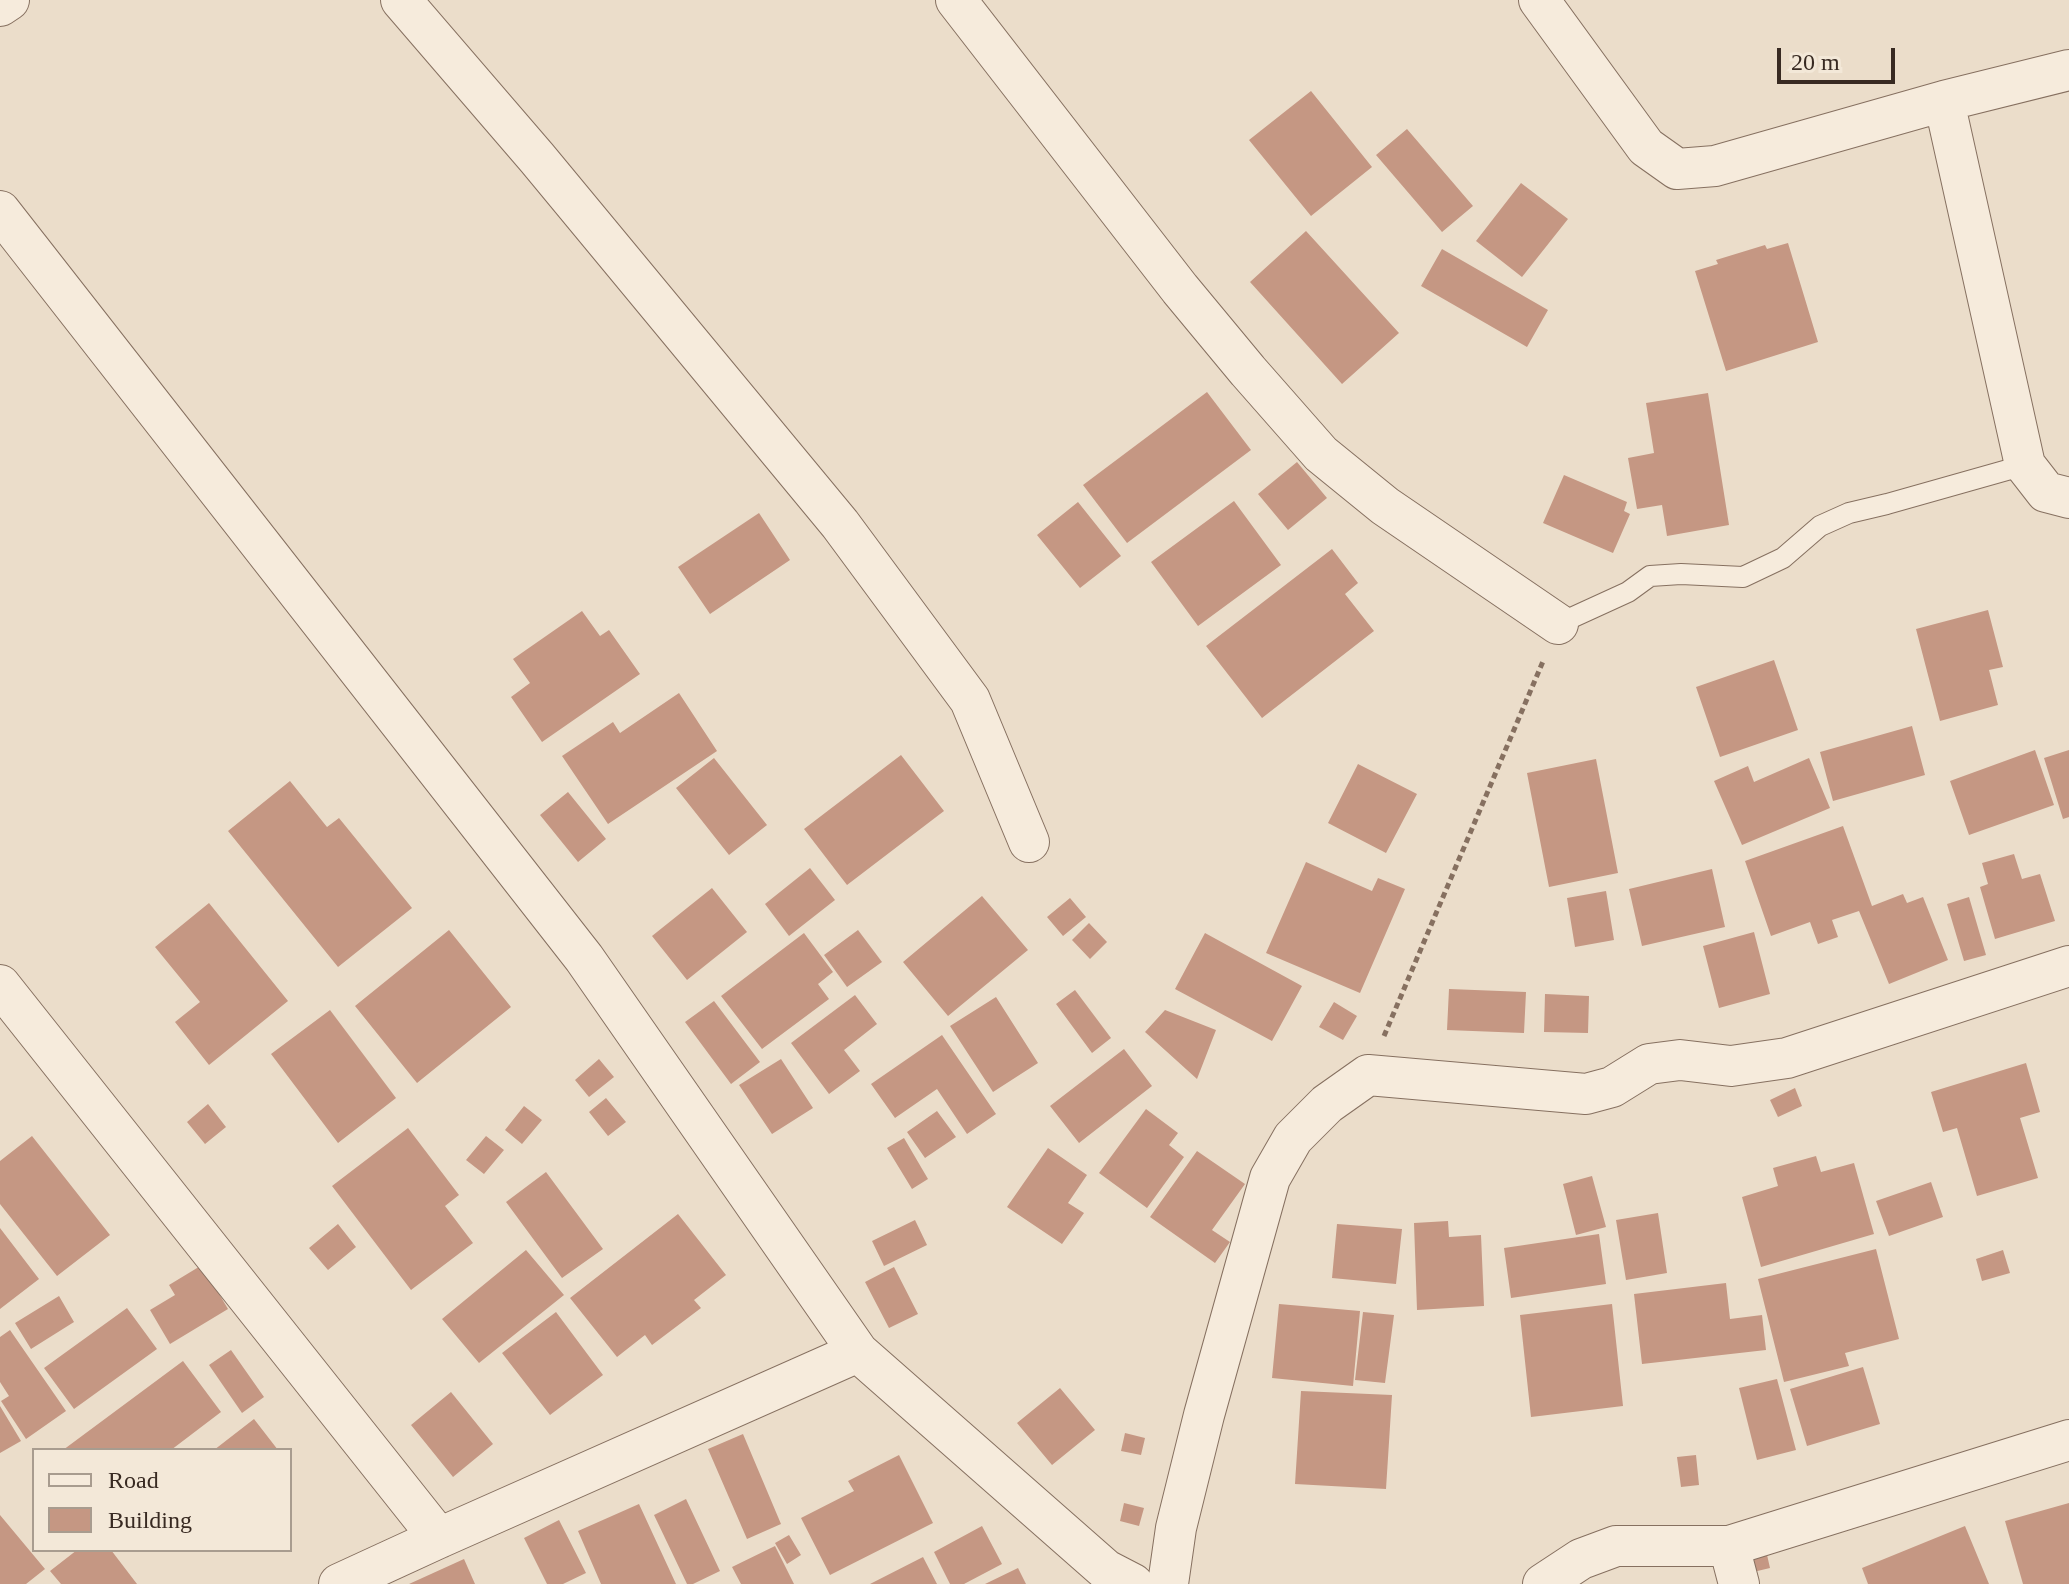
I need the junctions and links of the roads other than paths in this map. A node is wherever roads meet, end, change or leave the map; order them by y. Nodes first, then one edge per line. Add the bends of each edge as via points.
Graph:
1 (9, 0) edge
2 (401, 0) edge
3 (956, 0) edge
4 (1539, 0) edge
5 (0, 6) edge
6 (2069, 70) edge
7 (1944, 101) junction
8 (0, 211) edge
9 (2025, 465) junction
10 (2069, 498) edge
11 (1558, 624) joint
12 (1029, 842) dead end
13 (2069, 966) edge
14 (0, 985) edge
15 (14, 1033) edge
16 (858, 1352) junction
17 (2069, 1440) edge
18 (439, 1538) junction
19 (1729, 1546) junction
20 (339, 1584) edge
21 (1133, 1584) edge
22 (1168, 1584) edge
23 (1543, 1584) edge
24 (1739, 1584) edge

1 - 5 street
2 - 12 street via 849,536 970,700
3 - 11 street via 1180,289 1321,454 1385,506
4 - 7 street via 1646,147 1677,169 1715,166
6 - 7 street
7 - 9 street
8 - 16 street via 584,958
9 - 10 street via 2046,492
9 - 11 lane via 1849,513 1820,526 1783,558 1743,577 1650,576 1628,592
13 - 22 street via 1787,1058 1731,1066 1680,1060 1649,1064 1612,1087 1586,1094 1368,1075 1327,1104 1293,1138 1270,1178 1204,1415
14 - 15 street
15 - 18 street
16 - 18 street
16 - 21 street via 1106,1570
17 - 19 street
18 - 20 street
19 - 23 street via 1616,1546 1581,1559
19 - 24 street

